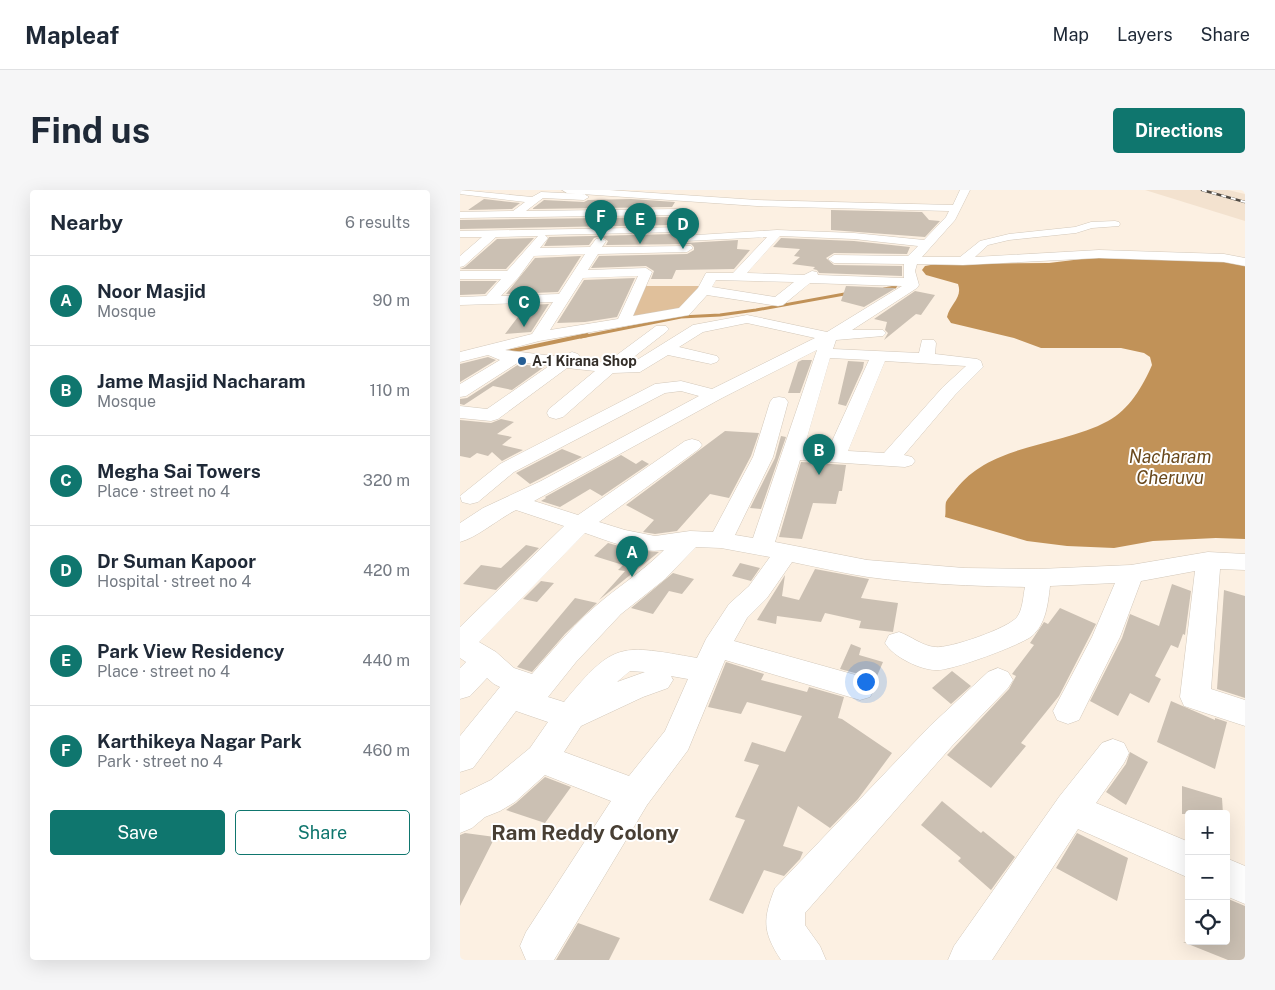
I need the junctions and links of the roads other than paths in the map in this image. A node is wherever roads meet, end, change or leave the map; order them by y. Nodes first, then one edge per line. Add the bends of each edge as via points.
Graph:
1 (567, 190) edge
2 (756, 190) edge
3 (965, 190) edge
4 (460, 191) edge
5 (472, 195) edge
6 (681, 198) dead end
7 (533, 200) junction
8 (731, 200) junction
9 (804, 204) junction
10 (848, 206) junction
11 (873, 207) junction
12 (898, 207) junction
13 (924, 208) junction
14 (938, 208) junction
15 (956, 208) junction
16 (681, 211) junction
17 (724, 212) dead end
18 (618, 213) junction
19 (516, 214) junction
20 (460, 215) edge
21 (801, 221) dead end
22 (763, 223) dead end
23 (740, 224) dead end
24 (1115, 224) dead end
25 (609, 231) junction
26 (547, 232) junction
27 (493, 233) junction
28 (684, 233) junction
29 (776, 233) junction
30 (460, 234) edge
31 (1045, 234) junction
32 (854, 236) junction
33 (870, 237) junction
34 (1079, 241) dead end
35 (1097, 242) dead end
36 (1114, 243) dead end
37 (927, 244) junction
38 (593, 251) junction
39 (823, 251) dead end
40 (532, 252) junction
41 (701, 254) dead end
42 (834, 259) junction
43 (911, 261) junction
44 (963, 261) junction
45 (1245, 262) edge
46 (460, 263) edge
47 (789, 266) dead end
48 (823, 269) junction
49 (579, 274) junction
50 (513, 275) junction
51 (460, 276) edge
52 (736, 277) junction
53 (806, 279) junction
54 (911, 282) junction
55 (704, 290) junction
56 (746, 297) junction
57 (563, 298) junction
58 (489, 301) junction
59 (460, 302) edge
60 (690, 306) junction
61 (624, 323) junction
62 (660, 329) dead end
63 (696, 329) junction
64 (878, 333) dead end
65 (829, 336) junction
66 (538, 337) junction
67 (732, 337) dead end
68 (588, 345) dead end
69 (985, 347) dead end
70 (664, 349) junction
71 (823, 353) junction
72 (501, 354) junction
73 (879, 356) junction
74 (460, 357) edge
75 (711, 359) dead end
76 (565, 362) junction
77 (975, 364) junction
78 (609, 368) junction
79 (460, 392) edge
80 (715, 395) junction
81 (779, 402) dead end
82 (460, 412) edge
83 (556, 413) dead end
84 (692, 445) dead end
85 (792, 453) junction
86 (836, 455) junction
87 (889, 460) junction
88 (910, 461) dead end
89 (465, 495) edge
90 (516, 502) junction
91 (491, 514) junction
92 (580, 524) junction
93 (460, 534) edge
94 (690, 539) junction
95 (721, 540) junction
96 (774, 550) junction
97 (1208, 560) junction
98 (1245, 562) edge
99 (1131, 574) junction
100 (1039, 578) junction
101 (900, 644) dead end
102 (711, 659) junction
103 (486, 660) junction
104 (658, 680) dead end
105 (998, 680) dead end
106 (460, 687) edge
107 (860, 688) dead end
108 (524, 692) junction
109 (1068, 712) dead end
110 (1245, 713) edge
111 (570, 717) junction
112 (1113, 753) dead end
113 (462, 758) dead end
114 (541, 758) junction
115 (635, 794) junction
116 (1071, 809) junction
117 (460, 816) edge
118 (1185, 858) edge
119 (1230, 879) edge
120 (1245, 885) edge
121 (540, 946) dead end
122 (806, 960) edge
123 (968, 960) edge

1 - 8 street
2 - 8 street
3 - 15 street
4 - 5 street
5 - 7 street
6 - 16 street
7 - 18 street via 546,194 625,199
7 - 19 street
8 - 9 street
9 - 10 street
9 - 11 street via 815,197 870,198 876,200
10 - 11 street
10 - 32 street via 846,221
11 - 12 street
12 - 13 street
12 - 33 street
13 - 14 street
13 - 14 street via 919,219
14 - 15 street
15 - 37 street
16 - 18 street
16 - 28 street
17 - 21 street
18 - 19 street
19 - 20 street
22 - 23 street
24 - 31 street
25 - 26 street
25 - 28 street
25 - 38 street
26 - 27 street
26 - 40 street
27 - 30 street
27 - 46 street
28 - 29 street
28 - 38 street
28 - 41 street via 688,253
29 - 32 street
29 - 52 street
31 - 34 street
31 - 44 street via 984,243
32 - 33 street
33 - 37 street via 889,239 906,235
35 - 36 street
37 - 43 street
38 - 40 street
38 - 49 street
39 - 42 street via 842,252
40 - 50 street
42 - 43 street
42 - 48 street
43 - 44 street
43 - 54 street
44 - 45 street via 1099,254 1224,258
47 - 48 street
48 - 53 street
49 - 57 street
49 - 61 street via 646,272
50 - 51 street
50 - 58 street
52 - 53 street
52 - 55 street via 711,276
53 - 54 street
53 - 56 street via 779,302
54 - 65 street via 912,286 888,303
55 - 56 street
55 - 60 street
56 - 60 street via 722,308
57 - 58 street
57 - 66 street
58 - 59 street
60 - 61 street via 684,312
61 - 66 street
62 - 78 street
63 - 65 street via 747,319
63 - 67 street
63 - 70 street
64 - 65 street
65 - 71 street
65 - 80 street
66 - 72 street
68 - 76 street
69 - 77 street
70 - 75 street
70 - 78 street via 634,368
71 - 73 street
71 - 85 street
72 - 74 street
72 - 76 street
72 - 79 street
73 - 77 street via 927,351
73 - 86 street
76 - 78 street
76 - 82 street via 491,415
77 - 87 street
78 - 83 street
80 - 89 street via 681,386 661,388 507,468
80 - 90 street
81 - 95 street via 763,457
84 - 92 street
85 - 86 street
85 - 96 street
86 - 87 street
87 - 88 street
89 - 91 street
90 - 91 street
90 - 92 street
91 - 93 street
92 - 94 street via 655,544
92 - 103 street via 460,644
94 - 95 street
94 - 108 street via 656,573 612,607
95 - 96 street
96 - 100 street via 911,573
96 - 102 street via 758,592 738,611
97 - 98 street
97 - 99 street
97 - 110 street via 1195,697
99 - 100 street
99 - 109 street via 1106,637
100 - 101 street via 1033,613 1022,628 940,659 913,653
102 - 107 street
102 - 111 street via 624,660 611,669
102 - 115 street via 677,740
103 - 106 street
103 - 108 street
104 - 111 street
105 - 122 street via 789,902 784,924 791,942
108 - 111 street
108 - 113 street
111 - 114 street
112 - 116 street
114 - 115 street
114 - 117 street via 502,791
115 - 121 street
116 - 118 street
116 - 123 street
119 - 120 street

